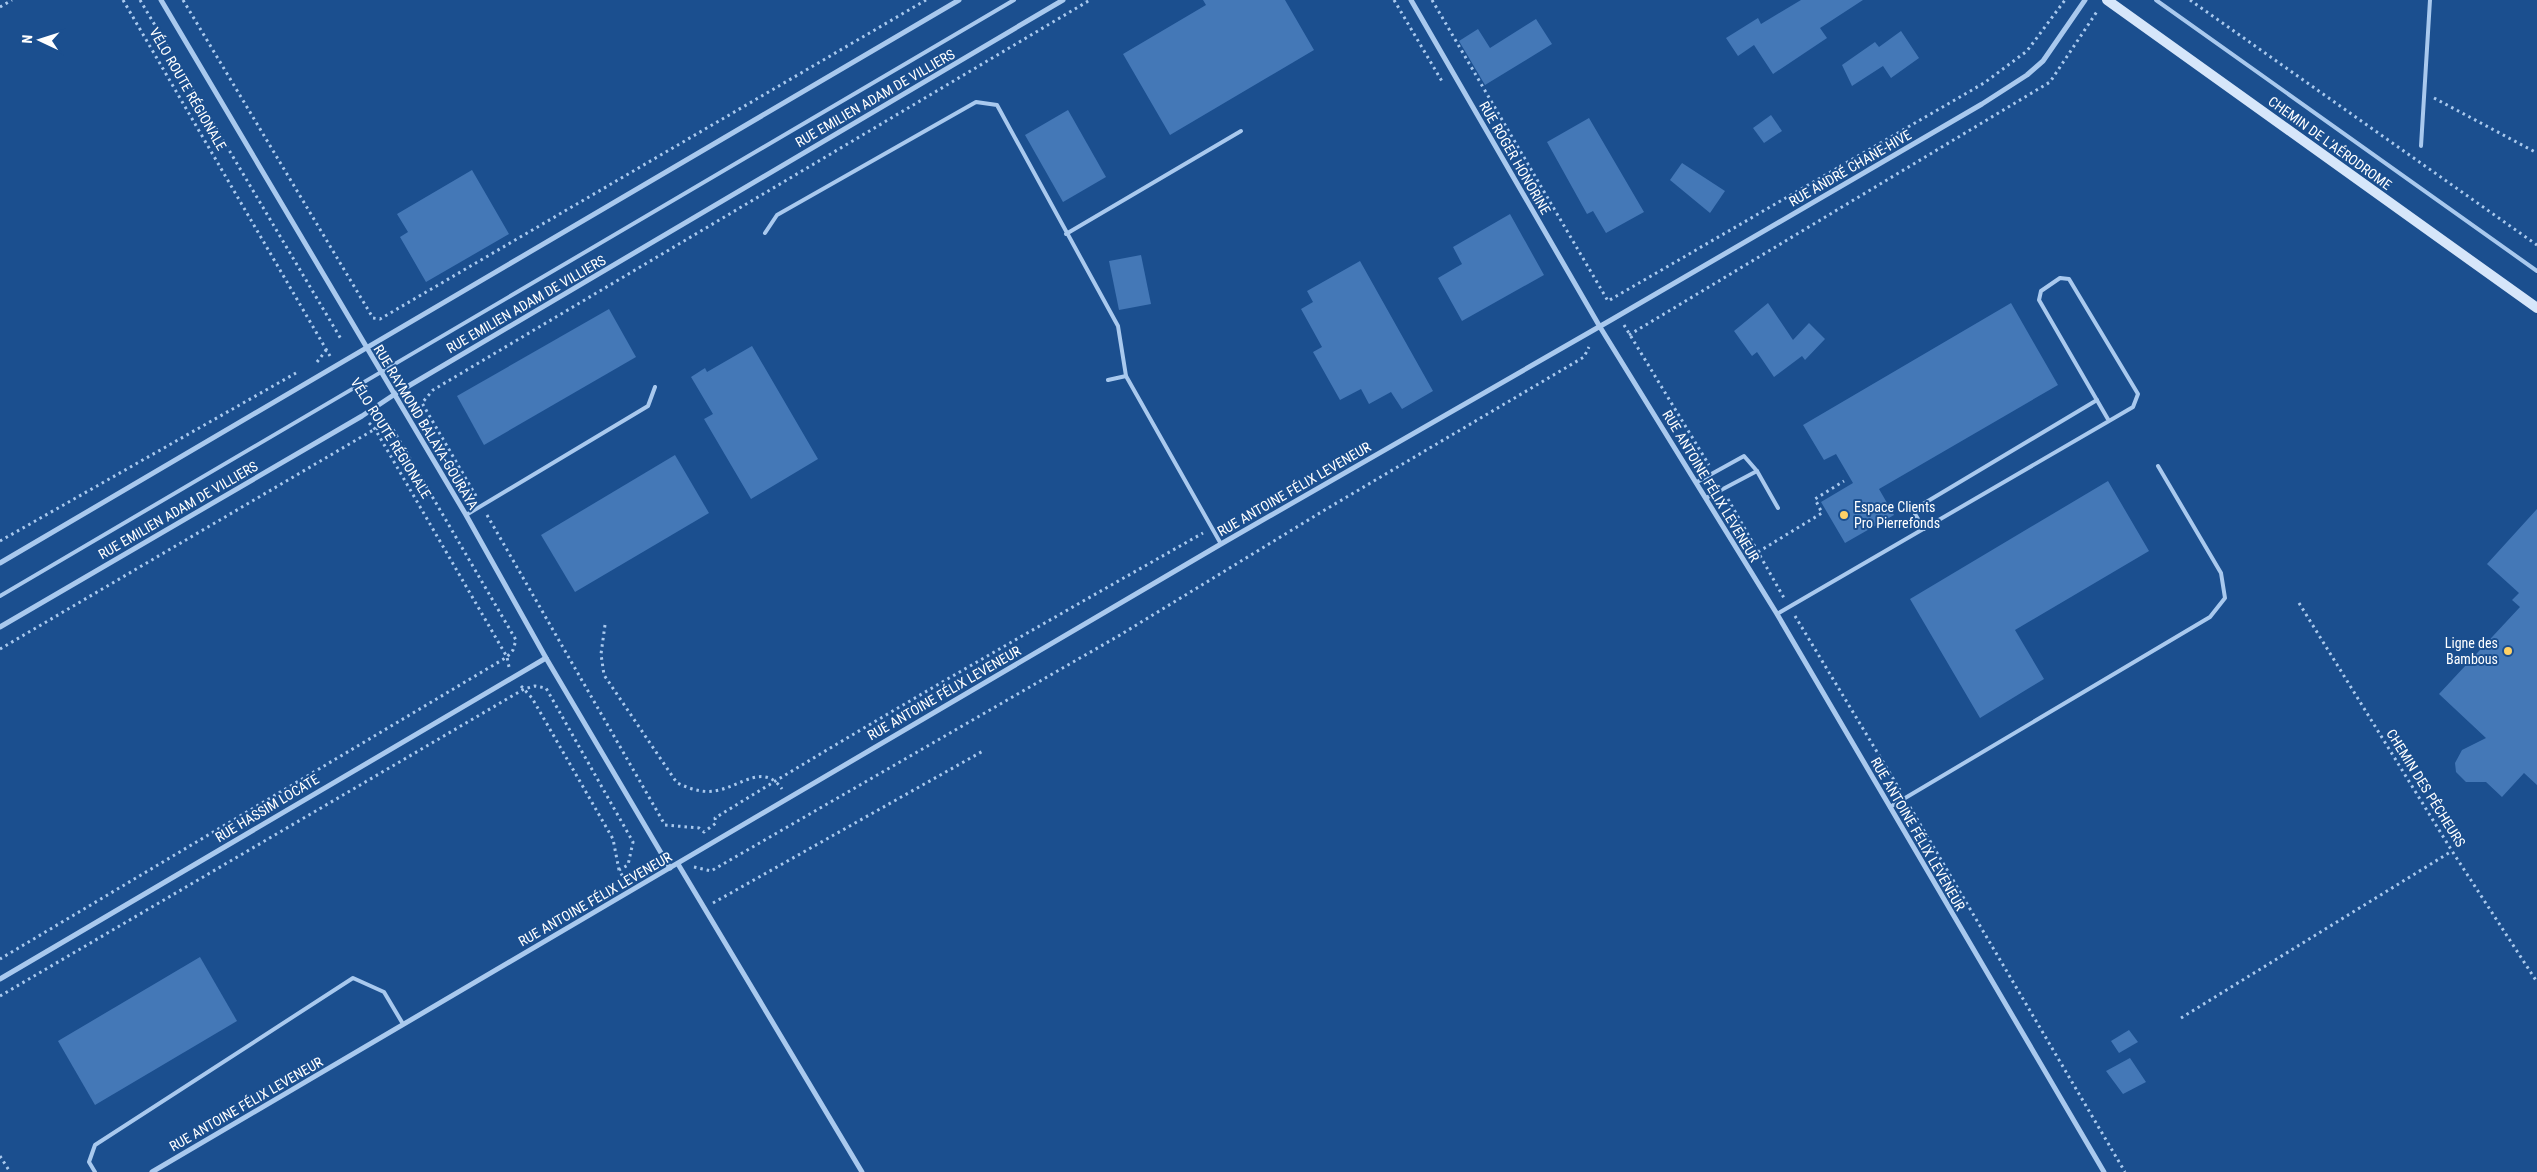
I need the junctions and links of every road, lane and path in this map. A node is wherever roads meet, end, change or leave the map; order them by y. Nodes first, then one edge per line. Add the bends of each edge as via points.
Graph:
1 (12, 0) edge
2 (123, 0) edge
3 (140, 0) edge
4 (161, 0) edge
5 (183, 0) edge
6 (926, 0) edge
7 (959, 0) edge
8 (1014, 0) edge
9 (1064, 0) edge
10 (1090, 0) edge
11 (1411, 0) edge
12 (1432, 0) edge
13 (2065, 0) edge
14 (2085, 0) edge
15 (2107, 0) edge
16 (2156, 0) edge
17 (2190, 0) edge
18 (2430, 0) edge
19 (2096, 6) dead end
20 (0, 7) edge
21 (2424, 93) junction
22 (1241, 131) dead end
23 (2421, 146) dead end
24 (2537, 153) edge
25 (765, 232) dead end
26 (1066, 234) junction
27 (2537, 245) edge
28 (2537, 271) edge
29 (2537, 308) edge
30 (1619, 316) junction
31 (1600, 326) junction
32 (1629, 335) junction
33 (341, 339) dead end
34 (365, 348) junction
35 (328, 349) junction
36 (309, 366) dead end
37 (334, 367) junction
38 (301, 371) dead end
39 (381, 372) junction
40 (1126, 376) junction
41 (1108, 380) dead end
42 (655, 386) dead end
43 (395, 394) junction
44 (2097, 400) junction
45 (362, 416) junction
46 (2109, 421) junction
47 (375, 430) junction
48 (2158, 466) dead end
49 (1756, 471) junction
50 (1713, 473) junction
51 (1844, 481) dead end
52 (1697, 482) junction
53 (1723, 489) junction
54 (1706, 498) junction
55 (482, 506) junction
56 (1778, 508) dead end
57 (466, 515) junction
58 (1212, 528) junction
59 (1924, 529) junction
60 (0, 541) edge
61 (1221, 544) junction
62 (1758, 552) junction
63 (0, 563) edge
64 (0, 596) edge
65 (2299, 603) dead end
66 (1789, 607) junction
67 (1776, 614) junction
68 (605, 625) dead end
69 (0, 627) edge
70 (0, 649) edge
71 (507, 657) junction
72 (546, 658) junction
73 (512, 677) junction
74 (524, 689) junction
75 (983, 751) dead end
76 (776, 780) junction
77 (788, 798) junction
78 (1905, 798) junction
79 (1890, 807) junction
80 (2452, 851) junction
81 (678, 864) junction
82 (670, 868) junction
83 (619, 870) junction
84 (631, 890) junction
85 (704, 908) junction
86 (0, 959) edge
87 (0, 979) edge
88 (2537, 982) edge
89 (0, 996) edge
90 (2181, 1018) dead end
91 (403, 1024) junction
92 (0, 1156) edge
93 (10, 1172) edge
94 (95, 1172) edge
95 (152, 1172) edge
96 (862, 1172) edge
97 (2104, 1172) edge
98 (2125, 1172) edge

1 - 20 path
2 - 35 path, VÉLO ROUTE RÉGIONALE
3 - 33 path
4 - 34 street, RUE RAYMOND BALAYA-GOURAYA
5 - 6 path via 373,318 380,319
7 - 34 street
8 - 39 lane
9 - 43 street, RUE EMILIEN ADAM DE VILLIERS
10 - 55 path via 433,390 422,403
11 - 31 street, RUE ROGER HONORINE
12 - 13 path via 1608,301 1984,83 2027,51
14 - 30 street, RUE ANDRÉ CHANE-HIVE via 2043,61 2027,75
15 - 29 main road, CHEMIN DE L'AÉRODROME
16 - 28 lane
17 - 27 path
18 - 21 lane
19 - 32 path via 2098,12 2050,82
21 - 23 lane
21 - 24 path
22 - 26 lane
25 - 26 lane via 777,215 976,102 997,105
26 - 40 lane via 1118,326
30 - 31 street, RUE ANDRÉ CHANE-HIVE
30 - 32 path
31 - 52 street, RUE ANTOINE FÉLIX LEVENEUR
31 - 61 street, RUE ANTOINE FÉLIX LEVENEUR
31 - 81 path via 1584,357 1120,635 711,871
32 - 50 path
34 - 37 street
34 - 39 street, RUE RAYMOND BALAYA-GOURAYA
35 - 36 path
35 - 37 path, VÉLO ROUTE RÉGIONALE
37 - 63 street
38 - 60 path
39 - 43 street, RUE RAYMOND BALAYA-GOURAYA
39 - 64 lane
40 - 41 lane
40 - 58 lane
42 - 55 lane via 648,406
43 - 45 street, RUE EMILIEN ADAM DE VILLIERS
43 - 57 street, RUE RAYMOND BALAYA-GOURAYA
44 - 46 lane
44 - 46 lane via 2039,300 2041,291 2060,278 2069,279 2138,394 2133,407
44 - 59 lane via 1918,506 1915,514
45 - 47 path, VÉLO ROUTE RÉGIONALE
45 - 69 street, RUE EMILIEN ADAM DE VILLIERS
46 - 59 lane
47 - 70 path
47 - 71 path, VÉLO ROUTE RÉGIONALE
47 - 71 path via 391,426 516,640
48 - 78 lane via 2221,573 2225,598 2210,617
49 - 50 lane via 1744,456
49 - 53 lane
49 - 56 lane
50 - 52 lane
51 - 62 path via 1815,499 1822,513
52 - 54 street, RUE ANTOINE FÉLIX LEVENEUR
53 - 54 lane
53 - 62 path
54 - 67 street, RUE ANTOINE FÉLIX LEVENEUR
55 - 57 lane
55 - 76 path via 665,825 708,831 716,823 715,818
57 - 72 street, RUE RAYMOND BALAYA-GOURAYA
58 - 61 lane
58 - 76 path
59 - 66 lane
61 - 77 street, RUE ANTOINE FÉLIX LEVENEUR
62 - 66 path
65 - 80 path, CHEMIN DES PÊCHEURS
66 - 67 lane
66 - 78 path
67 - 79 street, RUE ANTOINE FÉLIX LEVENEUR
68 - 76 path via 601,654 604,675 677,783 695,791 718,791 762,775
71 - 73 path, VÉLO ROUTE RÉGIONALE
71 - 86 path
72 - 73 street, RUE HASSIM LOCATE
72 - 82 street, RUE RAYMOND BALAYA-GOURAYA
73 - 74 path
73 - 87 street, RUE HASSIM LOCATE
74 - 83 path via 613,838
74 - 83 path via 546,688 633,842 628,865
74 - 89 path
75 - 85 path
76 - 77 path
77 - 81 street, RUE ANTOINE FÉLIX LEVENEUR
78 - 79 lane
78 - 98 path
79 - 97 street, RUE ANTOINE FÉLIX LEVENEUR
80 - 88 path, CHEMIN DES PÊCHEURS
80 - 90 path
81 - 82 street, RUE ANTOINE FÉLIX LEVENEUR
81 - 85 street
82 - 84 street, RUE ANTOINE FÉLIX LEVENEUR
83 - 84 path
84 - 91 street, RUE ANTOINE FÉLIX LEVENEUR
85 - 96 street
91 - 94 lane via 384,992 353,978 96,1146 89,1162
91 - 95 street, RUE ANTOINE FÉLIX LEVENEUR
92 - 93 path

